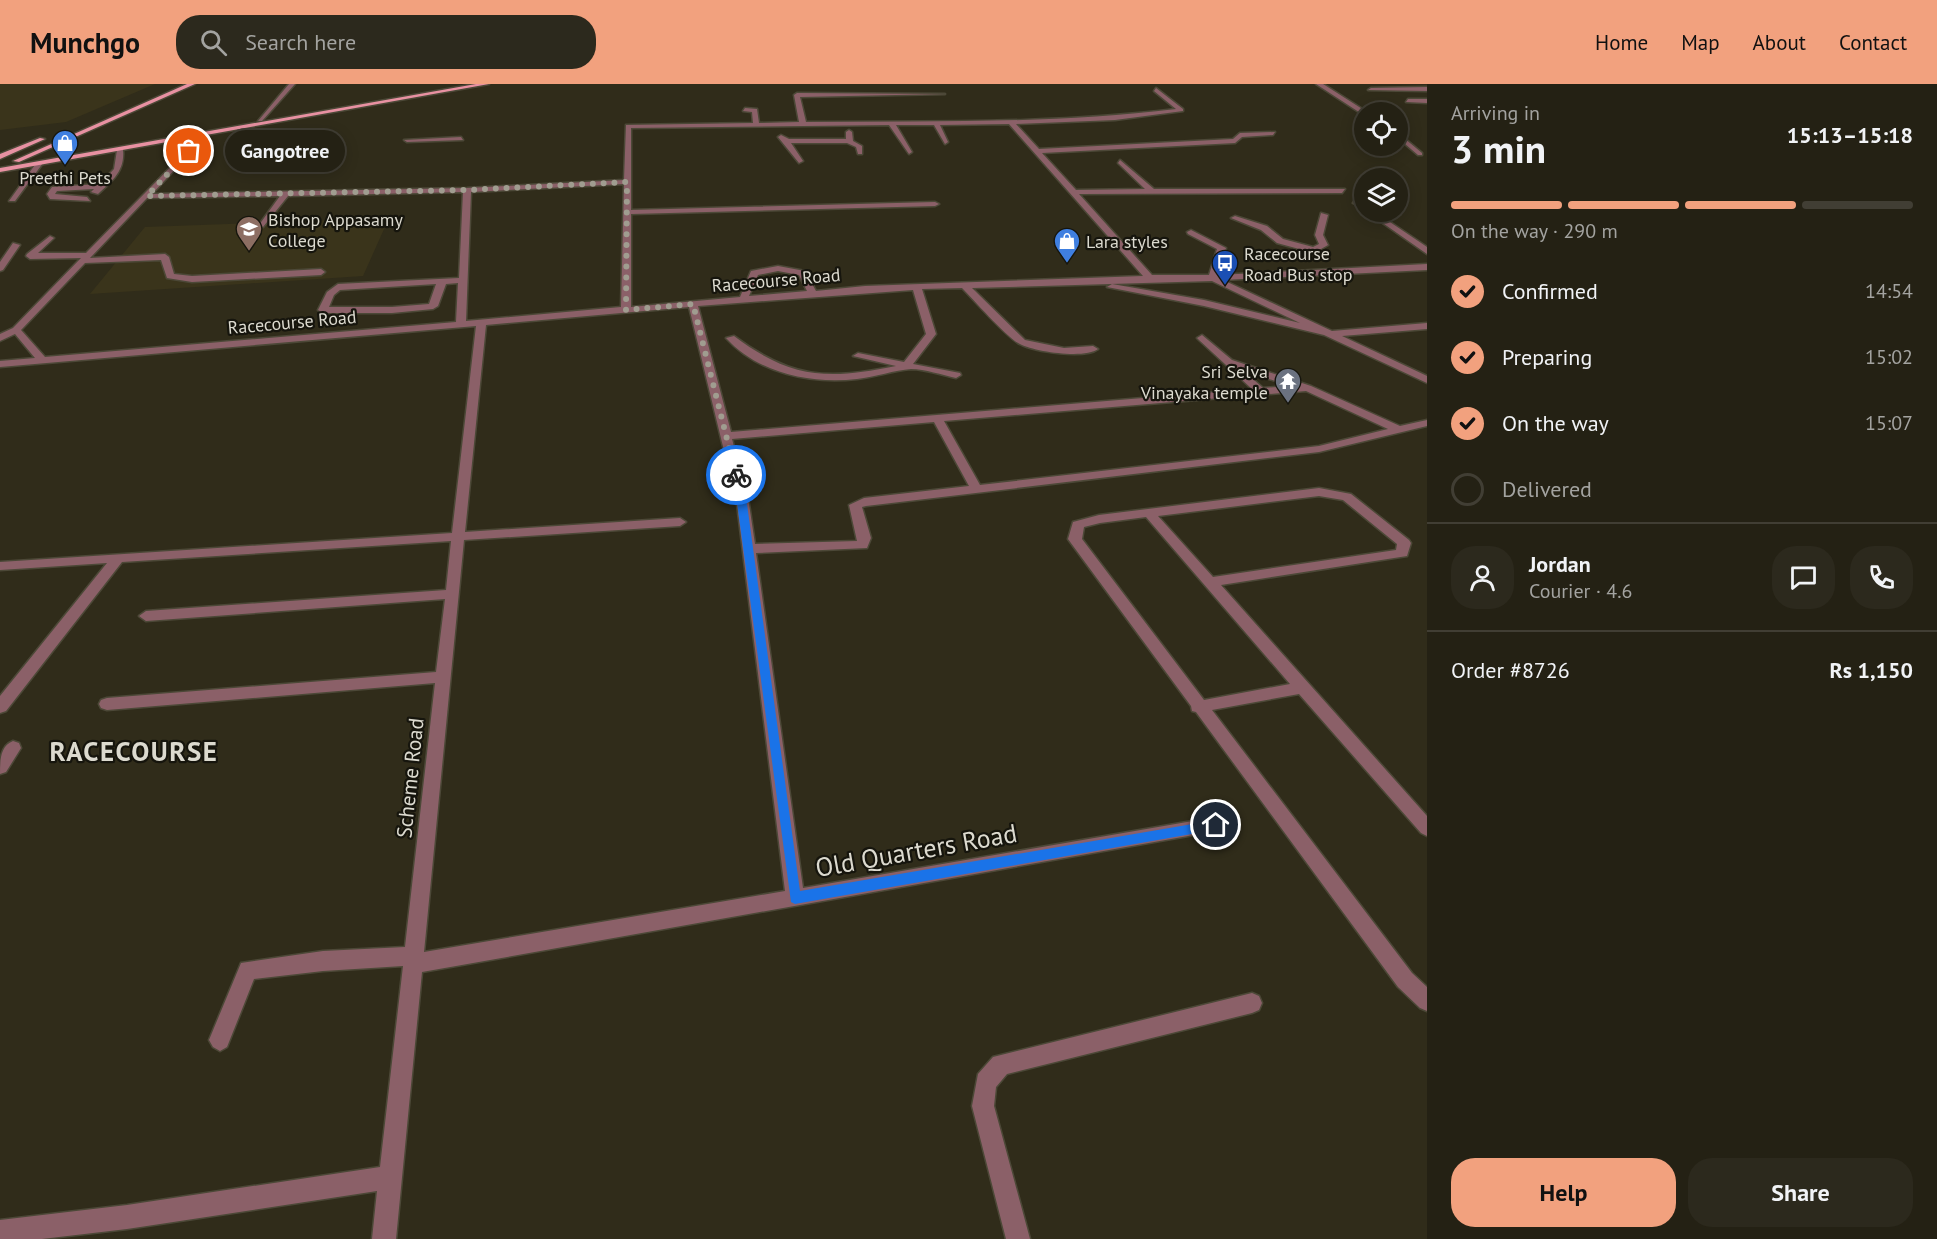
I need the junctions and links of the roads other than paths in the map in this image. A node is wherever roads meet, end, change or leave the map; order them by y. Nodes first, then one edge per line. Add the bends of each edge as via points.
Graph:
1 (175, 84) edge
2 (192, 84) edge
3 (292, 84) edge
4 (461, 84) edge
5 (486, 84) edge
6 (1319, 84) edge
7 (1427, 89) edge
8 (1156, 90) dead end
9 (942, 94) dead end
10 (1386, 98) dead end
11 (1407, 101) dead end
12 (1427, 101) edge
13 (1354, 107) edge
14 (745, 110) dead end
15 (260, 120) junction
16 (1011, 122) junction
17 (848, 123) junction
18 (891, 123) junction
19 (936, 123) junction
20 (758, 124) junction
21 (803, 124) junction
22 (76, 126) dead end
23 (1273, 133) dead end
24 (203, 136) junction
25 (48, 137) dead end
26 (407, 140) dead end
27 (461, 140) dead end
28 (786, 141) junction
29 (850, 141) junction
30 (945, 142) dead end
31 (1409, 142) joint
32 (1418, 142) dead end
33 (120, 150) junction
34 (1038, 151) junction
35 (909, 152) dead end
36 (860, 153) dead end
37 (1420, 154) dead end
38 (0, 157) edge
39 (17, 161) junction
40 (799, 161) dead end
41 (1120, 162) dead end
42 (39, 163) junction
43 (0, 167) edge
44 (627, 182) junction
45 (102, 186) junction
46 (467, 190) junction
47 (1342, 191) dead end
48 (1076, 192) junction
49 (1152, 192) junction
50 (285, 194) junction
51 (147, 196) junction
52 (12, 198) dead end
53 (87, 199) junction
54 (935, 204) dead end
55 (79, 205) dead end
56 (628, 212) junction
57 (1324, 216) dead end
58 (1235, 218) dead end
59 (1385, 222) edge
60 (263, 225) dead end
61 (1191, 232) dead end
62 (50, 238) dead end
63 (16, 245) dead end
64 (1314, 250) junction
65 (1427, 251) edge
66 (1324, 257) dead end
67 (86, 258) junction
68 (1333, 264) dead end
69 (1427, 267) edge
70 (0, 268) edge
71 (321, 272) dead end
72 (1342, 272) junction
73 (1150, 278) junction
74 (1214, 278) junction
75 (463, 280) junction
76 (442, 281) junction
77 (1065, 282) junction
78 (964, 285) junction
79 (917, 287) junction
80 (813, 294) junction
81 (743, 300) junction
82 (693, 304) junction
83 (626, 310) junction
84 (481, 322) junction
85 (461, 324) junction
86 (1427, 326) edge
87 (16, 330) junction
88 (1329, 333) junction
89 (0, 338) edge
90 (731, 338) dead end
91 (1202, 338) dead end
92 (1093, 349) dead end
93 (858, 356) dead end
94 (42, 360) junction
95 (1228, 362) junction
96 (0, 364) edge
97 (906, 365) junction
98 (956, 375) dead end
99 (1427, 380) edge
100 (1308, 388) junction
101 (1259, 390) junction
102 (937, 418) junction
103 (1427, 423) edge
104 (1400, 430) junction
105 (726, 436) junction
106 (977, 490) junction
107 (1149, 512) junction
108 (680, 522) dead end
109 (458, 536) junction
110 (749, 549) junction
111 (118, 559) junction
112 (0, 566) edge
113 (1213, 582) junction
114 (452, 594) junction
115 (146, 616) dead end
116 (443, 677) junction
117 (1304, 687) junction
118 (107, 704) dead end
119 (0, 706) edge
120 (1198, 707) junction
121 (0, 749) edge
122 (0, 767) edge
123 (1216, 825) dead end
124 (1427, 828) edge
125 (795, 898) junction
126 (413, 960) junction
127 (1427, 1001) edge
128 (1252, 1003) dead end
129 (220, 1040) dead end
130 (390, 1177) junction
131 (0, 1232) edge
132 (384, 1239) edge
133 (1018, 1239) edge

1 - 22 main road
2 - 39 main road
3 - 15 street
4 - 15 main road
5 - 24 main road
6 - 13 street
7 - 10 street via 1368,89
8 - 16 street via 1181,110 1115,118
9 - 21 street via 797,94
11 - 12 street
14 - 20 street via 755,110
15 - 39 main road
16 - 19 street
16 - 34 street
17 - 18 street
17 - 21 street
17 - 29 street
18 - 19 street
18 - 35 street
19 - 30 street
20 - 21 street
20 - 28 street
20 - 44 street via 628,126
23 - 34 street via 1240,135 1235,141 1204,144
24 - 33 main road
24 - 51 street
25 - 38 main road
26 - 27 street
28 - 29 street
28 - 40 street
29 - 36 street via 859,146
31 - 32 street
31 - 37 street
33 - 42 main road
33 - 45 street via 122,163
34 - 48 street
39 - 43 main road
41 - 49 street
42 - 43 main road
42 - 52 street
44 - 46 street
44 - 56 street
45 - 53 street
45 - 53 street via 55,189 51,194
46 - 50 street
46 - 75 street
47 - 49 street
48 - 49 street
48 - 73 street
50 - 51 street
50 - 60 street
51 - 67 street
53 - 55 street
54 - 56 street
56 - 83 street
57 - 64 street via 1319,236 1324,245
58 - 64 street via 1264,228 1280,241
59 - 65 street
61 - 74 street via 1222,248
62 - 67 street via 30,256
63 - 70 street
64 - 66 street
67 - 71 street via 165,257 170,276 192,279
67 - 87 street
68 - 72 street
69 - 72 street
72 - 74 street
73 - 74 street, Racecourse Road
73 - 77 street, Racecourse Road
74 - 88 street, Racecourse Road
75 - 76 street
75 - 85 street
76 - 76 street via 338,287 323,310 433,306
77 - 78 street, Racecourse Road
77 - 88 street via 1143,291
78 - 79 street, Racecourse Road
78 - 92 street via 1022,342 1064,351
79 - 80 street, Racecourse Road
79 - 97 street via 931,334
80 - 81 street, Racecourse Road
80 - 81 street via 802,273 762,269 754,273
81 - 82 street, Racecourse Road
82 - 83 street, Racecourse Road
82 - 105 street
83 - 84 street, Racecourse Road
84 - 85 street, Racecourse Road
84 - 109 street, Scheme Road
85 - 94 street, Racecourse Road
86 - 88 street
87 - 89 street
87 - 94 street
88 - 99 street, Racecourse Road
90 - 97 street via 754,358 796,376 860,377
91 - 95 street
93 - 97 street
94 - 96 street, Racecourse Road
95 - 100 street
95 - 101 street
97 - 98 street
100 - 101 street
100 - 104 street
101 - 102 street
102 - 105 street
102 - 106 street
103 - 104 street
104 - 106 street via 1318,449
105 - 110 street via 743,504
106 - 110 street via 855,505 864,538 862,545
107 - 113 street
107 - 113 street via 1319,492 1347,497 1404,543 1402,553
107 - 120 street via 1078,525 1075,539
108 - 109 street
109 - 111 street
109 - 114 street, Scheme Road
110 - 125 street
111 - 112 street
111 - 119 street
113 - 117 street
114 - 115 street
114 - 116 street, Scheme Road
116 - 118 street
116 - 126 street, Scheme Road
117 - 120 street
117 - 124 street
120 - 127 street via 1405,980
121 - 122 street via 13,748
123 - 125 street, Old Quarters Road
125 - 126 street, Old Quarters Road
126 - 129 street, Old Quarters Road via 322,961 248,970
126 - 130 street, Scheme Road
128 - 133 street via 1001,1065 986,1082 983,1106
130 - 131 street via 128,1217
130 - 132 street, Scheme Road

